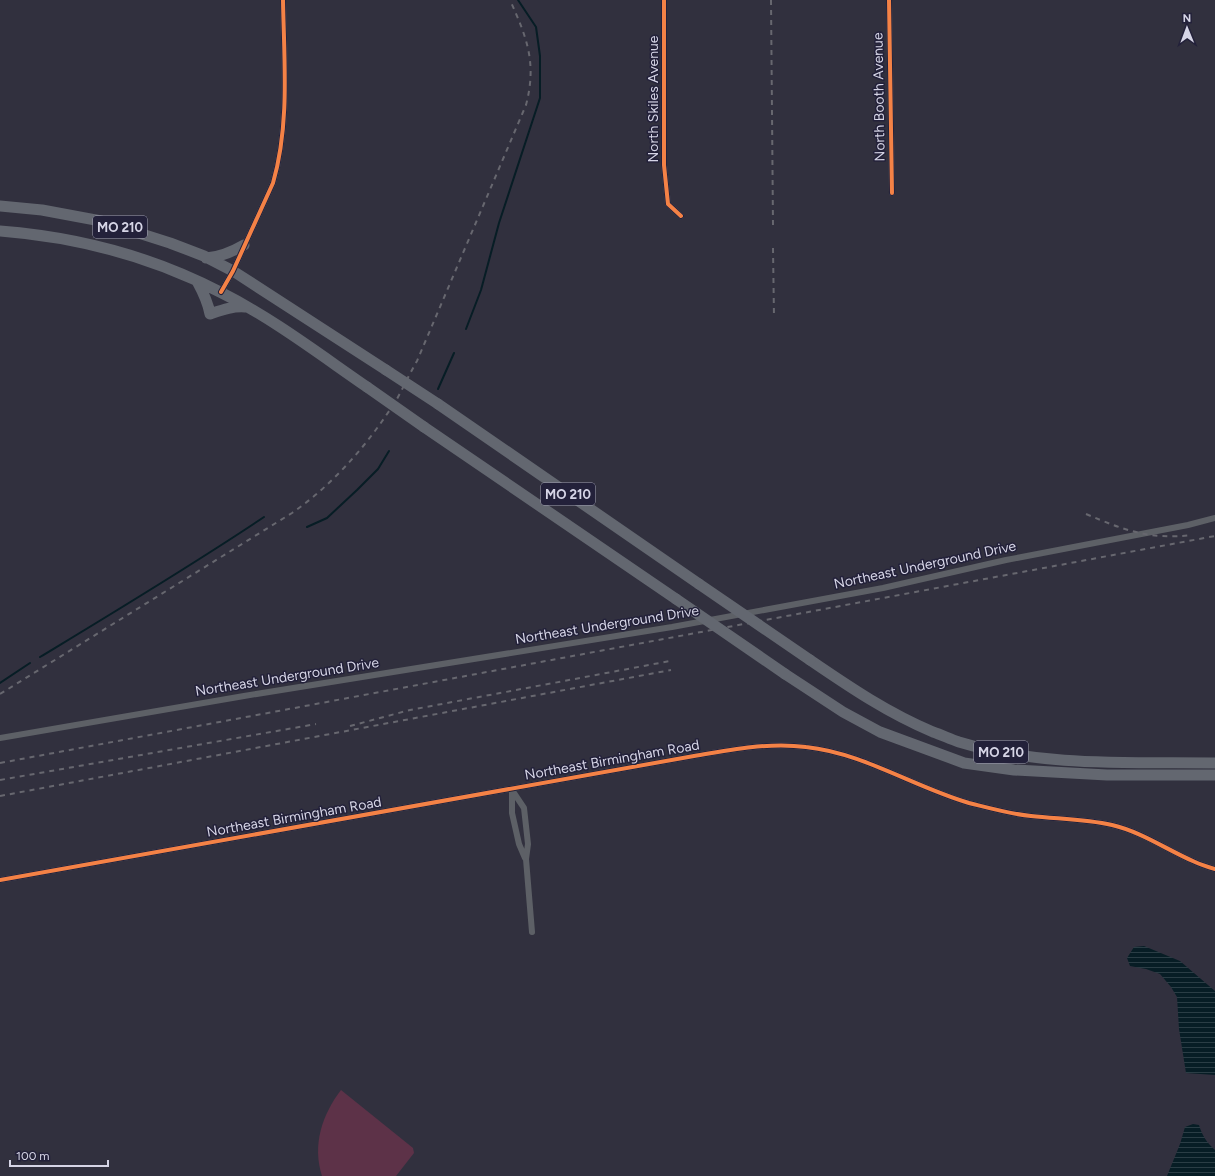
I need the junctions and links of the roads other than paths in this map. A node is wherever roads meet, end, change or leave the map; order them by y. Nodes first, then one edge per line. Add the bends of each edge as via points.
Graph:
1 (283, 0) edge
2 (664, 0) edge
3 (889, 0) edge
4 (892, 194) dead end
5 (0, 206) edge
6 (681, 216) dead end
7 (0, 231) edge
8 (244, 245) junction
9 (206, 258) junction
10 (233, 270) junction
11 (196, 281) junction
12 (221, 292) junction
13 (247, 307) junction
14 (1215, 518) edge
15 (0, 738) edge
16 (1215, 763) edge
17 (1215, 775) edge
18 (512, 790) junction
19 (526, 859) junction
20 (1215, 869) edge
21 (0, 880) edge
22 (532, 932) dead end

1 - 8 street via 284,115 281,148 273,183
2 - 6 street, North Skiles Avenue via 664,165 668,204
3 - 4 street, North Booth Avenue
5 - 9 highway, MO 210 via 42,210 101,221 170,243
7 - 11 highway, MO 210 via 50,236 102,247 141,258
8 - 9 highway via 231,253
8 - 10 street
9 - 10 highway, MO 210
10 - 12 street
10 - 16 highway, MO 210, bridge via 438,404 862,696 908,721 958,742 1010,755 1073,761
11 - 12 highway, MO 210
11 - 13 highway via 204,293 210,314 225,309
12 - 13 highway, MO 210
13 - 17 highway, MO 210, bridge via 785,674 842,712 880,732 964,763 1014,770 1107,775
14 - 15 street, Northeast Underground Drive via 1006,560 883,588 672,627
18 - 19 street via 512,813 519,844
18 - 19 street via 524,808 528,844
18 - 20 street, Northeast Birmingham Road via 746,747 806,747 862,761 945,795 995,810 1113,825 1138,833 1196,863
18 - 21 street, Northeast Birmingham Road
19 - 22 street

